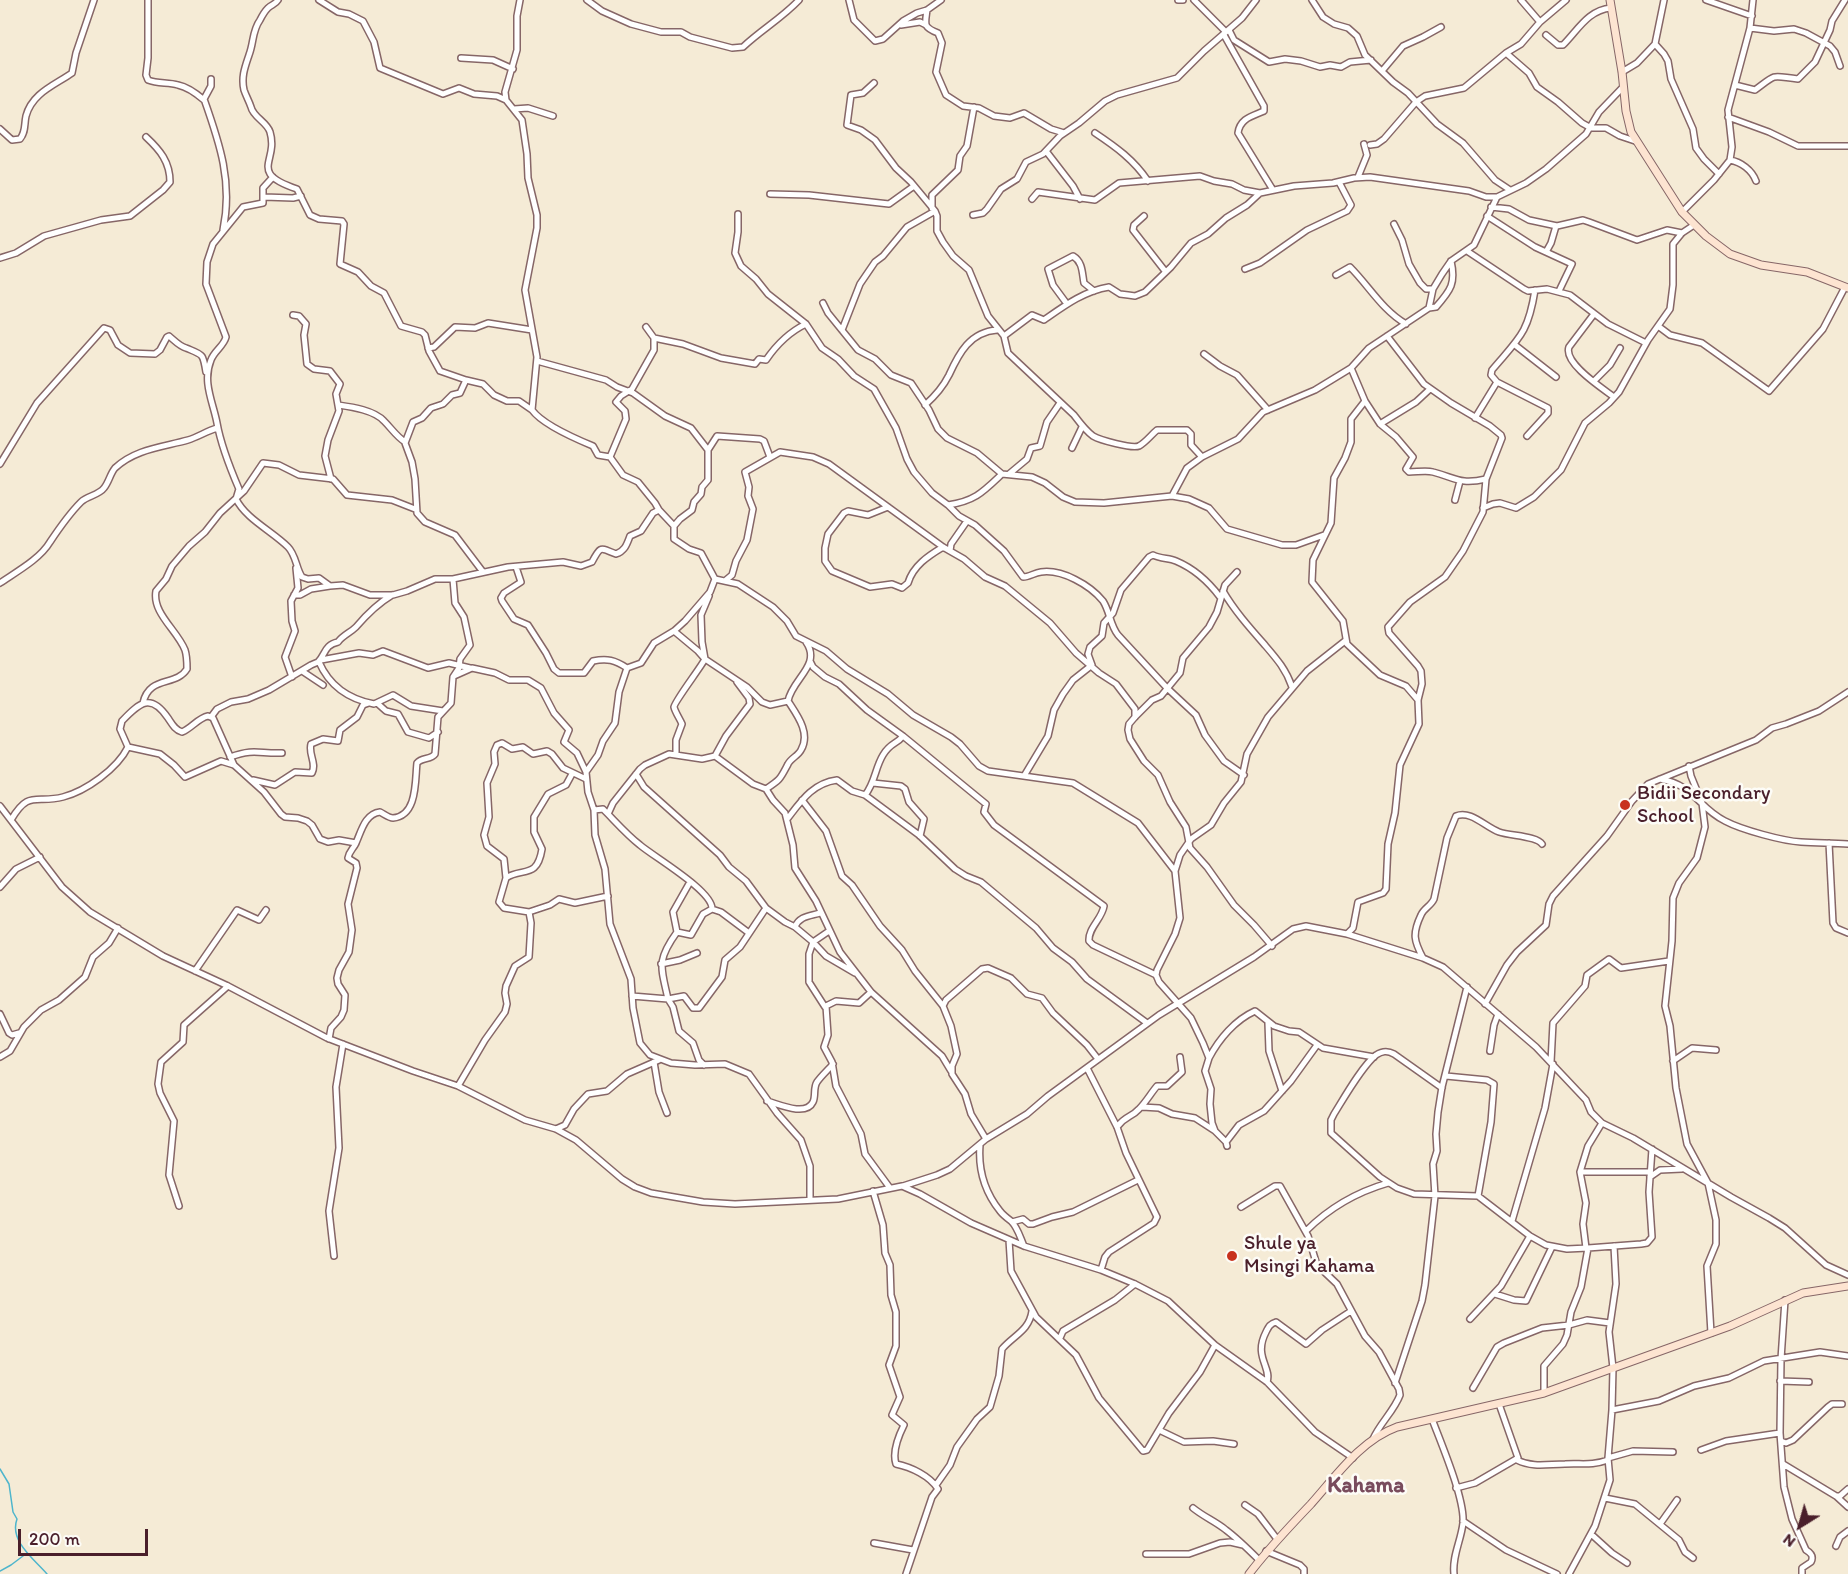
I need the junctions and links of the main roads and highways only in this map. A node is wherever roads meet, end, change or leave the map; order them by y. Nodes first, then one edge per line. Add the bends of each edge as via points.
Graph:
1 (1610, 0) edge
2 (1847, 287) edge
3 (1848, 1286) edge
4 (1249, 1574) edge

1 - 2 main road via 1628,123 1635,141 1682,212 1721,248 1748,261 1807,272
3 - 4 main road via 1803,1293 1711,1333 1544,1393 1383,1432 1353,1458

